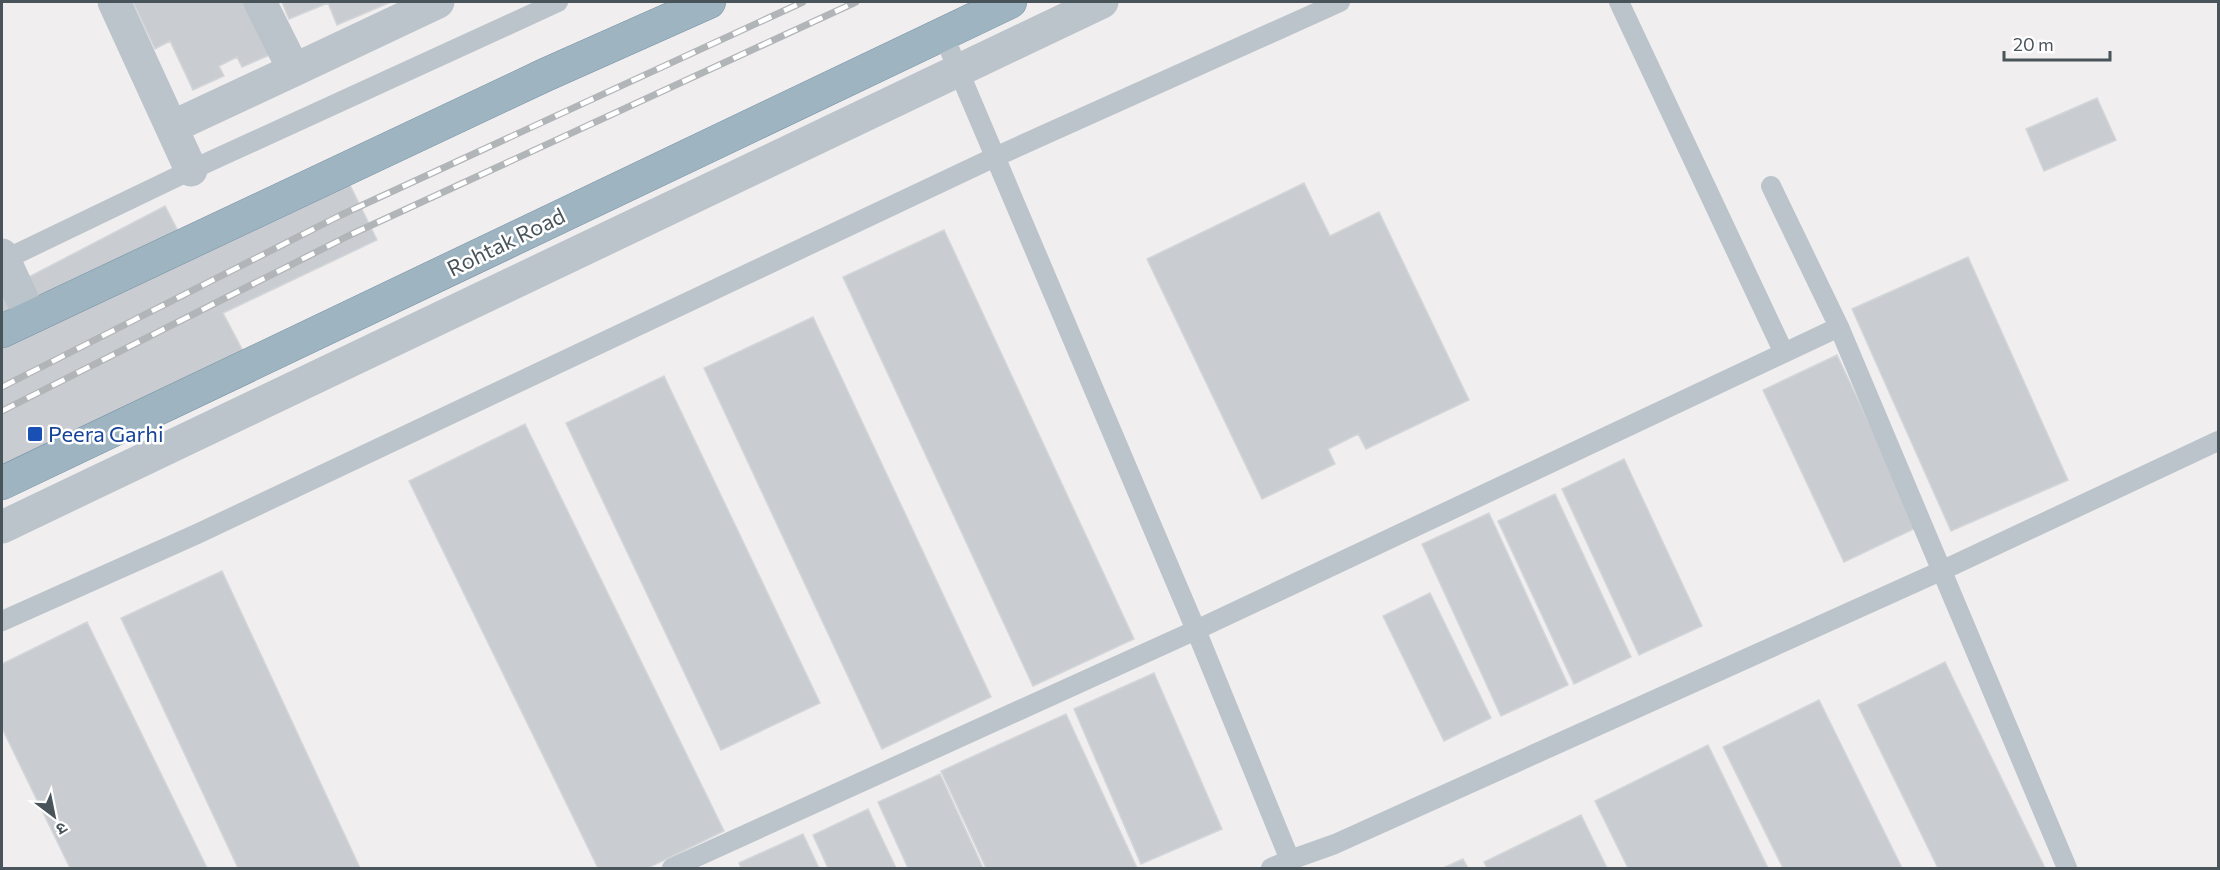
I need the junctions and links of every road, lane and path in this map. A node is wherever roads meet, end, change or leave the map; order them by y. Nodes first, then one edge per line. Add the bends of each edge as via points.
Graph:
1 (114, 2) edge
2 (260, 2) edge
3 (438, 2) edge
4 (558, 2) edge
5 (709, 2) edge
6 (1010, 2) edge
7 (1102, 2) edge
8 (1340, 2) edge
9 (1619, 2) edge
10 (943, 34) junction
11 (958, 69) junction
12 (294, 70) junction
13 (172, 127) junction
14 (995, 157) junction
15 (191, 170) junction
16 (1771, 186) dead end
17 (2, 259) edge
18 (30, 316) junction
19 (1839, 327) junction
20 (2, 331) edge
21 (1784, 353) junction
22 (2218, 441) edge
23 (2, 483) edge
24 (2, 527) edge
25 (1943, 570) junction
26 (2, 621) edge
27 (1196, 630) junction
28 (1290, 860) junction
29 (672, 868) edge
30 (1271, 868) edge
31 (2067, 868) edge

1 - 13 street
2 - 12 street
3 - 12 street
4 - 15 lane
5 - 18 highway
6 - 10 highway, Rohtak Road
7 - 11 street
8 - 14 lane
9 - 21 lane
10 - 11 lane
10 - 23 highway, Rohtak Road
11 - 14 lane
11 - 24 street
12 - 13 street
13 - 15 street
14 - 26 lane via 196,534
14 - 27 lane
15 - 17 lane
16 - 19 lane
17 - 18 street
18 - 20 highway
19 - 21 lane
19 - 25 lane
21 - 27 lane
22 - 25 lane
25 - 28 lane via 1335,844
25 - 31 lane
27 - 28 lane
27 - 29 lane
28 - 30 lane

